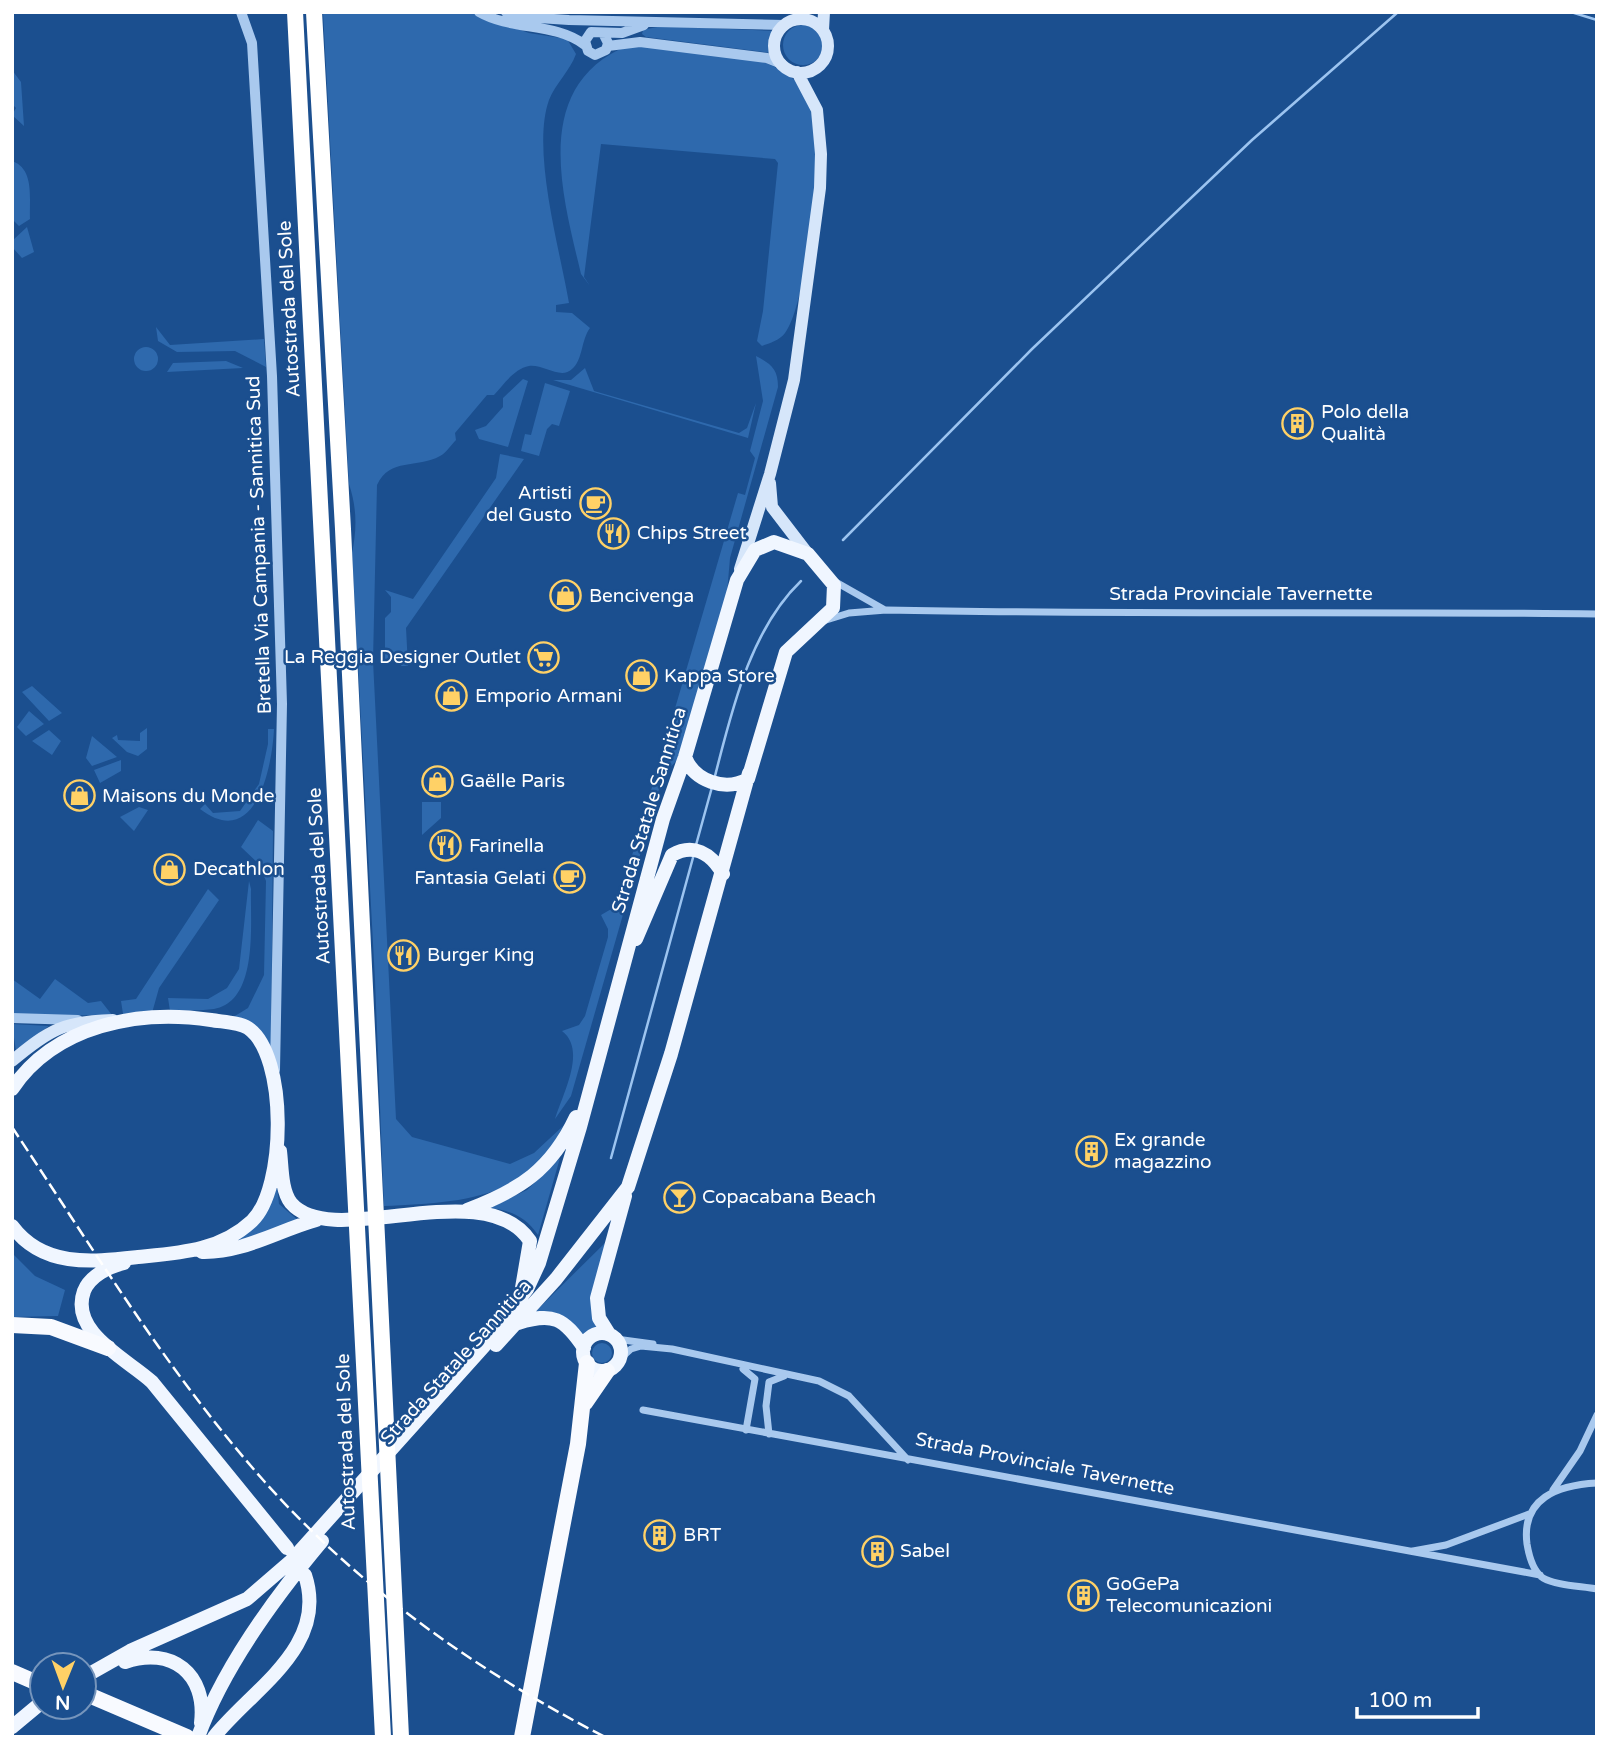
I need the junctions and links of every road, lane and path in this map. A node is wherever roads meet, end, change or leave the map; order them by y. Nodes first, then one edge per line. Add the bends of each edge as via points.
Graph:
1 (240, 12) edge
2 (295, 12) edge
3 (314, 12) edge
4 (479, 12) edge
5 (506, 12) edge
6 (824, 12) edge
7 (804, 16) edge
8 (544, 18) junction
9 (653, 23) junction
10 (784, 25) junction
11 (823, 30) junction
12 (597, 32) junction
13 (585, 45) junction
14 (608, 46) junction
15 (782, 64) junction
16 (815, 69) junction
17 (797, 72) junction
18 (812, 95) junction
19 (770, 474) junction
20 (808, 554) junction
21 (737, 580) junction
22 (831, 580) junction
23 (886, 610) junction
24 (1597, 614) edge
25 (819, 623) junction
26 (685, 757) junction
27 (749, 775) junction
28 (723, 874) junction
29 (628, 953) junction
30 (12, 1018) edge
31 (80, 1020) junction
32 (117, 1020) junction
33 (12, 1061) edge
34 (275, 1080) junction
35 (12, 1089) edge
36 (587, 1093) junction
37 (277, 1136) junction
38 (628, 1186) junction
39 (463, 1212) junction
40 (316, 1220) junction
41 (12, 1226) edge
42 (197, 1251) junction
43 (151, 1256) junction
44 (521, 1296) junction
45 (517, 1323) junction
46 (12, 1325) edge
47 (613, 1337) junction
48 (108, 1348) junction
49 (664, 1348) junction
50 (585, 1355) junction
51 (621, 1358) junction
52 (734, 1363) junction
53 (607, 1371) junction
54 (789, 1376) junction
55 (584, 1405) junction
56 (643, 1410) dead end
57 (1597, 1415) edge
58 (418, 1425) junction
59 (746, 1430) junction
60 (769, 1434) junction
61 (908, 1460) junction
62 (1597, 1483) edge
63 (1552, 1491) junction
64 (1529, 1514) junction
65 (337, 1516) junction
66 (287, 1548) dead end
67 (1407, 1552) junction
68 (305, 1575) dead end
69 (1540, 1575) junction
70 (1597, 1589) edge
71 (98, 1669) edge
72 (98, 1671) edge
73 (98, 1698) edge
74 (98, 1710) edge
75 (28, 1714) edge
76 (12, 1727) edge
77 (200, 1735) edge
78 (160, 1737) edge
79 (383, 1737) edge
80 (401, 1737) edge
81 (524, 1737) edge

1 - 34 street, Bretella Via Campania - Sannitica Sud via 252,43 262,164 279,576 282,704
2 - 79 highway, Autostrada del Sole
3 - 80 highway, Autostrada del Sole
4 - 13 street via 517,25 567,33
5 - 8 street
6 - 11 main road
7 - 10 main road
7 - 11 main road
8 - 9 street
8 - 12 street via 559,26
9 - 10 street
9 - 12 street via 622,33
10 - 15 main road via 774,49
11 - 16 main road via 828,47
12 - 13 street via 586,37
12 - 14 street
13 - 14 street via 596,55
14 - 15 street via 640,42 767,58
15 - 17 main road
16 - 17 main road
16 - 18 main road, Strada Statale Sannitica
17 - 18 main road, Strada Statale Sannitica
18 - 19 main road, Strada Statale Sannitica via 820,125 820,188 794,380
19 - 20 main road via 772,507
19 - 21 main road, Strada Statale Sannitica
20 - 21 main road, Strada Statale Sannitica via 783,543 768,543 755,550
20 - 22 main road, Strada Statale Sannitica
21 - 26 main road, Strada Statale Sannitica
22 - 23 street, Strada Provinciale Tavernette
22 - 25 main road, Strada Statale Sannitica via 833,608
23 - 24 street, Strada Provinciale Tavernette via 1111,615
23 - 25 street, Strada Provinciale Tavernette via 849,613
25 - 27 main road, Strada Statale Sannitica via 786,652
26 - 27 main road via 703,779 734,785
26 - 29 main road, Strada Statale Sannitica via 663,820
27 - 28 main road, Strada Statale Sannitica
28 - 29 main road via 708,855 696,849 684,848 672,855 646,922
28 - 38 main road, Strada Statale Sannitica
29 - 36 main road, Strada Statale Sannitica
30 - 31 street
31 - 32 main road
31 - 33 main road via 54,1030
32 - 34 main road via 197,1018 246,1026 263,1043
32 - 35 main road via 64,1040 37,1060
34 - 37 main road
36 - 39 main road, Strada Statale Sannitica via 559,1148 541,1170 517,1189
36 - 44 main road, Strada Statale Sannitica via 539,1263
37 - 40 main road via 285,1191 299,1210
37 - 42 main road via 271,1181 254,1219
38 - 45 main road, Strada Statale Sannitica
38 - 47 main road, Strada Statale Sannitica via 597,1298 599,1318
39 - 40 main road, Strada Statale Sannitica
39 - 44 main road, Strada Statale Sannitica via 489,1214 520,1226 530,1241
40 - 42 main road, Strada Statale Sannitica via 246,1247
41 - 43 main road via 22,1240 58,1258 82,1262
42 - 43 main road
43 - 48 main road via 97,1275 85,1288 81,1303 84,1321
44 - 58 main road, Strada Statale Sannitica via 505,1322
45 - 50 main road via 536,1317 559,1320 568,1326
45 - 58 main road, Strada Statale Sannitica
46 - 48 highway via 51,1327
47 - 49 street, Strada Provinciale Tavernette
47 - 50 main road via 594,1335
47 - 51 main road via 621,1348
48 - 66 main road via 152,1382
49 - 51 street, Strada Provinciale Tavernette via 641,1346
49 - 52 street, Strada Provinciale Tavernette
50 - 53 main road via 596,1370
50 - 55 highway
51 - 53 main road
52 - 54 street, Strada Provinciale Tavernette
52 - 59 street via 755,1379
53 - 55 highway
54 - 60 street via 769,1382
54 - 61 street, Strada Provinciale Tavernette via 837,1387
55 - 81 highway
56 - 59 street
57 - 63 street via 1580,1451
58 - 65 main road, Strada Statale Sannitica
59 - 60 street
60 - 61 street
61 - 67 street, Strada Provinciale Tavernette
62 - 63 street
63 - 64 street
64 - 67 street, Strada Provinciale Tavernette via 1446,1545
64 - 69 street via 1528,1553
65 - 71 main road via 247,1599
65 - 77 main road, Strada Statale Sannitica via 232,1668
67 - 69 street, Strada Provinciale Tavernette
68 - 77 main road via 307,1622 297,1648 229,1718
69 - 70 street, Strada Provinciale Tavernette
72 - 77 main road via 136,1658 168,1659 188,1671 199,1688
73 - 77 highway
74 - 78 highway
75 - 76 main road

